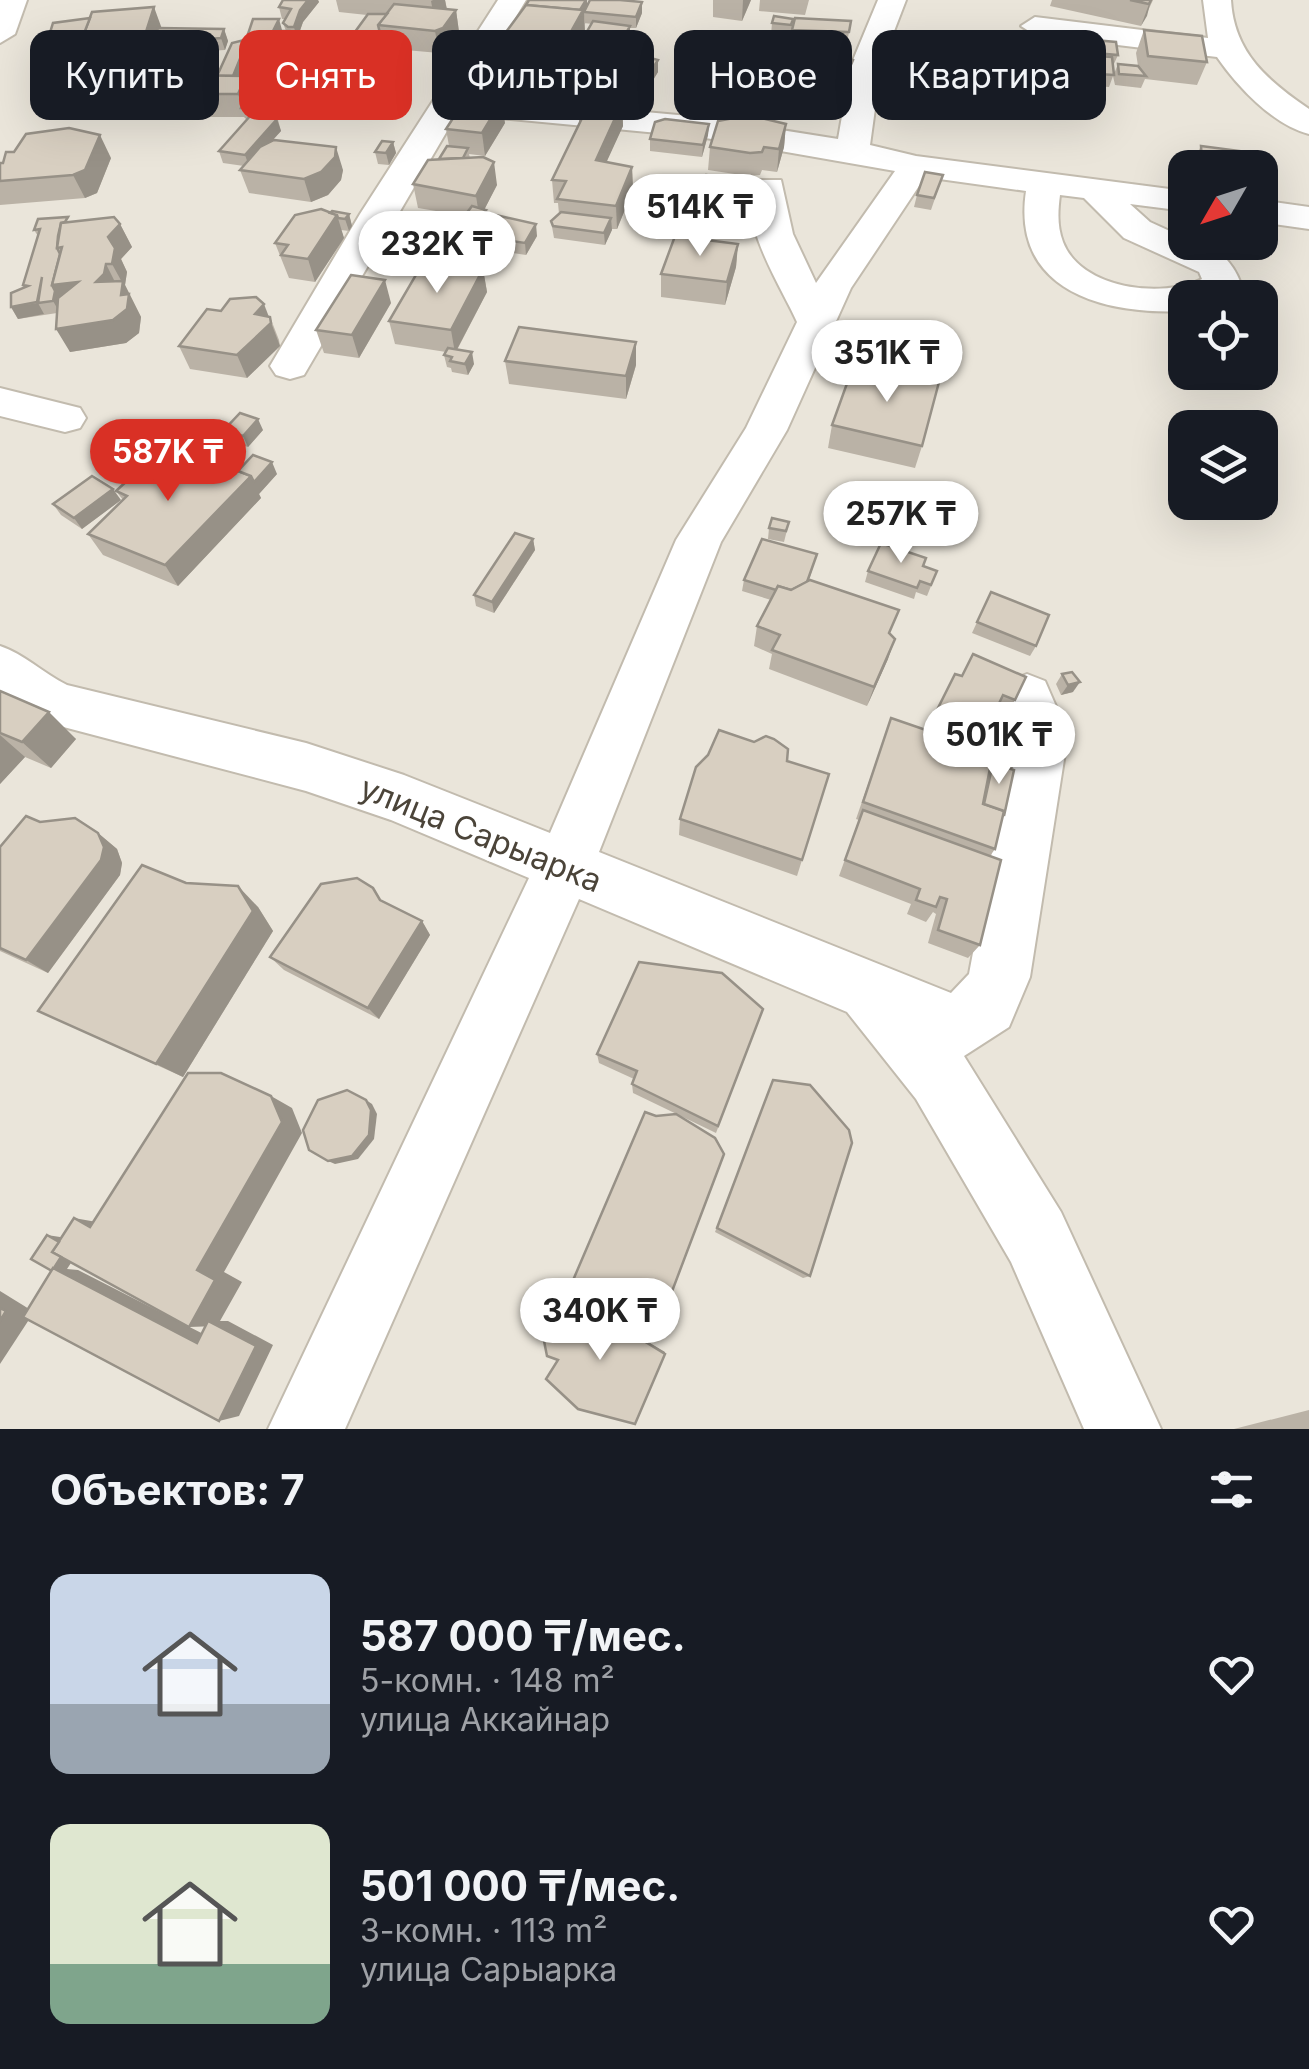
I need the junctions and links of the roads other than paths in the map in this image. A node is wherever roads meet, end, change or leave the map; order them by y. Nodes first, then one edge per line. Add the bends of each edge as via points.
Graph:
1 (13, 0) edge
2 (512, 0) edge
3 (892, 0) edge
4 (1217, 0) edge
5 (1035, 26) dead end
6 (493, 30) edge
7 (0, 34) edge
8 (1228, 49) junction
9 (436, 120) edge
10 (626, 120) edge
11 (1309, 124) edge
12 (853, 151) junction
13 (916, 166) junction
14 (1044, 184) junction
15 (770, 186) dead end
16 (1095, 190) junction
17 (1168, 199) edge
18 (1278, 214) edge
19 (1309, 218) edge
20 (1221, 280) edge
21 (1168, 300) edge
22 (816, 320) junction
23 (290, 366) dead end
24 (0, 402) edge
25 (66, 418) dead end
26 (0, 667) edge
27 (1028, 696) edge
28 (564, 867) junction
29 (864, 988) junction
30 (306, 1429) edge
31 (1123, 1429) edge

1 - 7 street
2 - 6 street
3 - 12 street via 866,65
4 - 8 street
5 - 8 street
8 - 11 street via 1250,82
9 - 23 street
10 - 12 street
12 - 13 street
13 - 14 street
13 - 22 street
14 - 16 street
14 - 21 street via 1041,232 1047,254 1099,291 1131,301
15 - 22 street via 770,225
16 - 17 street
16 - 20 street via 1137,230 1216,266
18 - 19 street
22 - 28 street via 766,430 699,540
24 - 25 street
26 - 28 street, улица Сарыарка via 55,704 306,767
27 - 29 street, улица Сарыарка via 1041,734 998,976 987,1005 957,1027
28 - 29 street, улица Сарыарка
28 - 30 street
29 - 31 street via 939,1076 1036,1237

